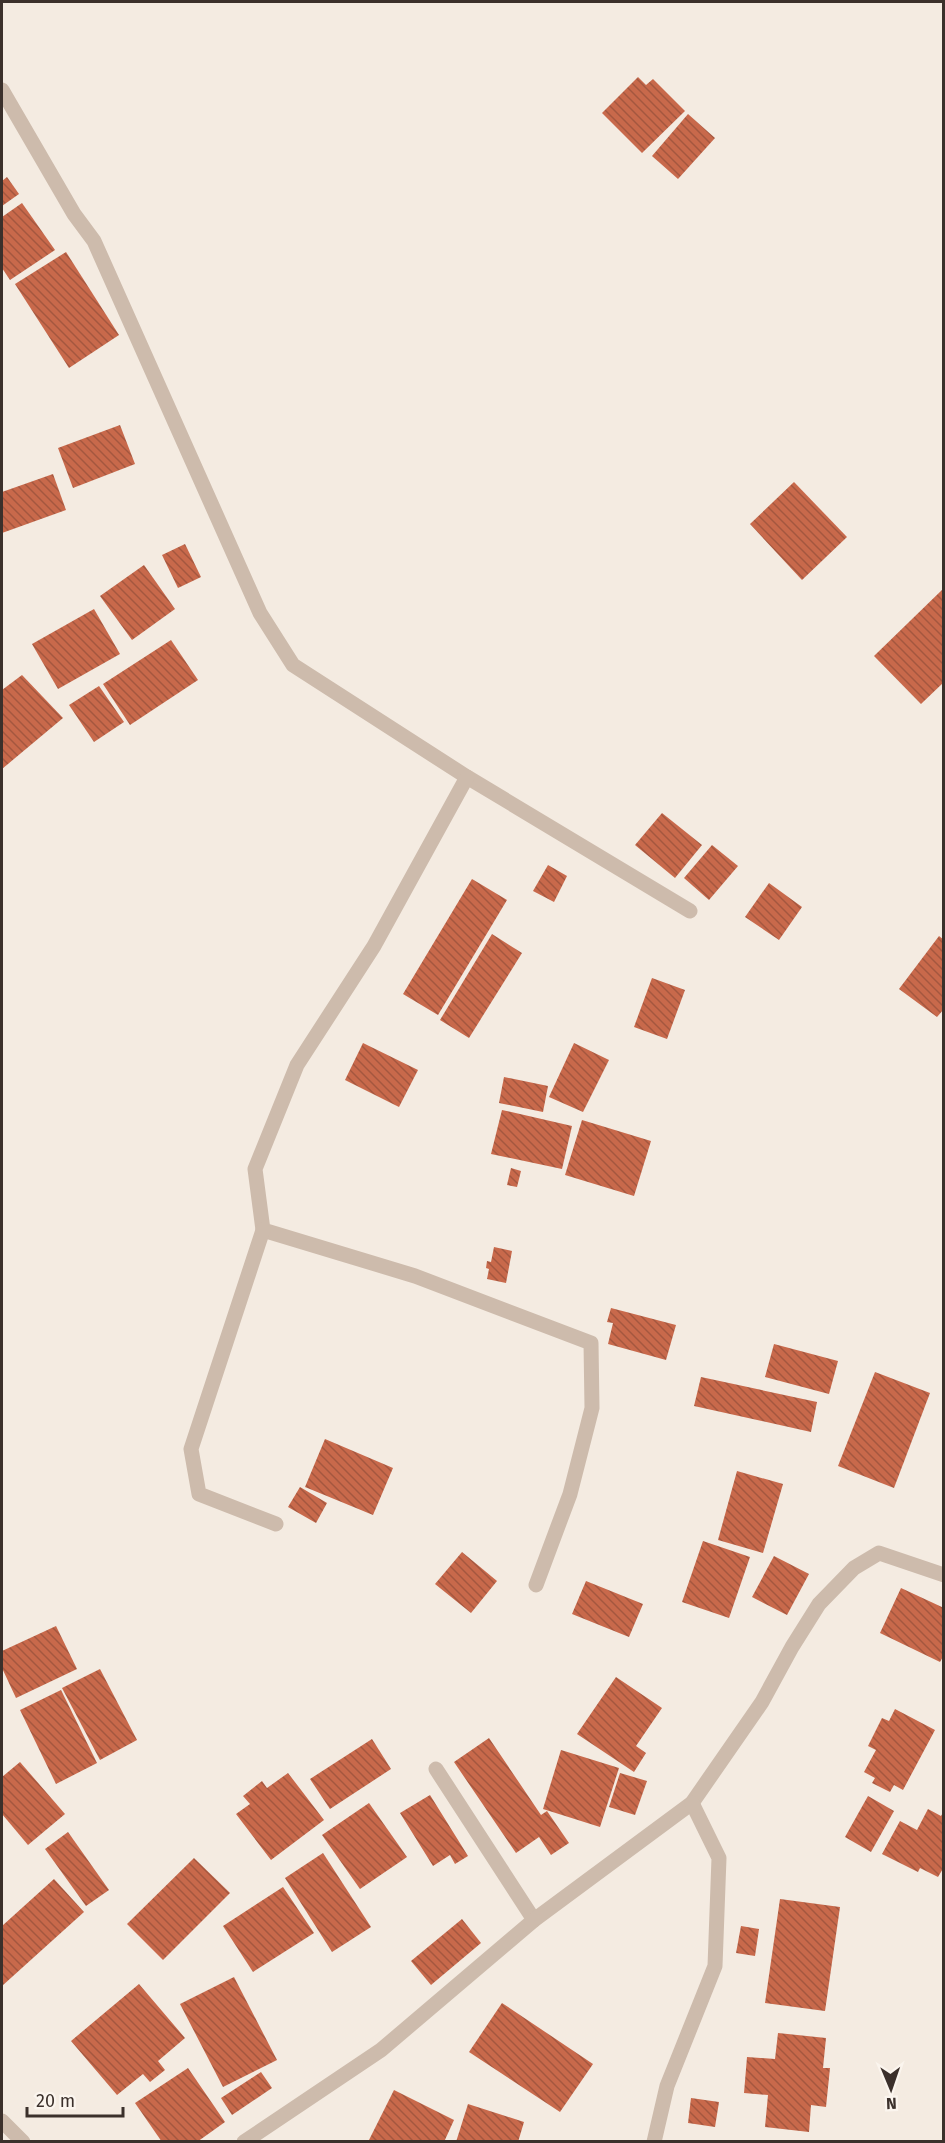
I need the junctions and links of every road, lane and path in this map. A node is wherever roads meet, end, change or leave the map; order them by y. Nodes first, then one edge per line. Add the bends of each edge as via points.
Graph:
1 (2, 90) edge
2 (467, 777) junction
3 (690, 911) dead end
4 (263, 1230) junction
5 (276, 1524) dead end
6 (944, 1575) edge
7 (536, 1585) dead end
8 (436, 1769) dead end
9 (692, 1803) junction
10 (534, 1920) junction
11 (2, 2121) edge
12 (23, 2142) edge
13 (244, 2142) edge
14 (654, 2142) edge

1 - 2 street via 74,214 94,241 260,613 293,665
2 - 3 street
2 - 4 street via 374,946 297,1065 255,1169
4 - 5 street via 191,1449 199,1494
4 - 7 street via 415,1276 591,1343 592,1408 570,1494
6 - 9 street via 879,1553 854,1568 819,1604 762,1702
8 - 10 street
9 - 10 street
9 - 14 street via 719,1858 716,1966 667,2086
10 - 13 street via 381,2050
11 - 12 street

